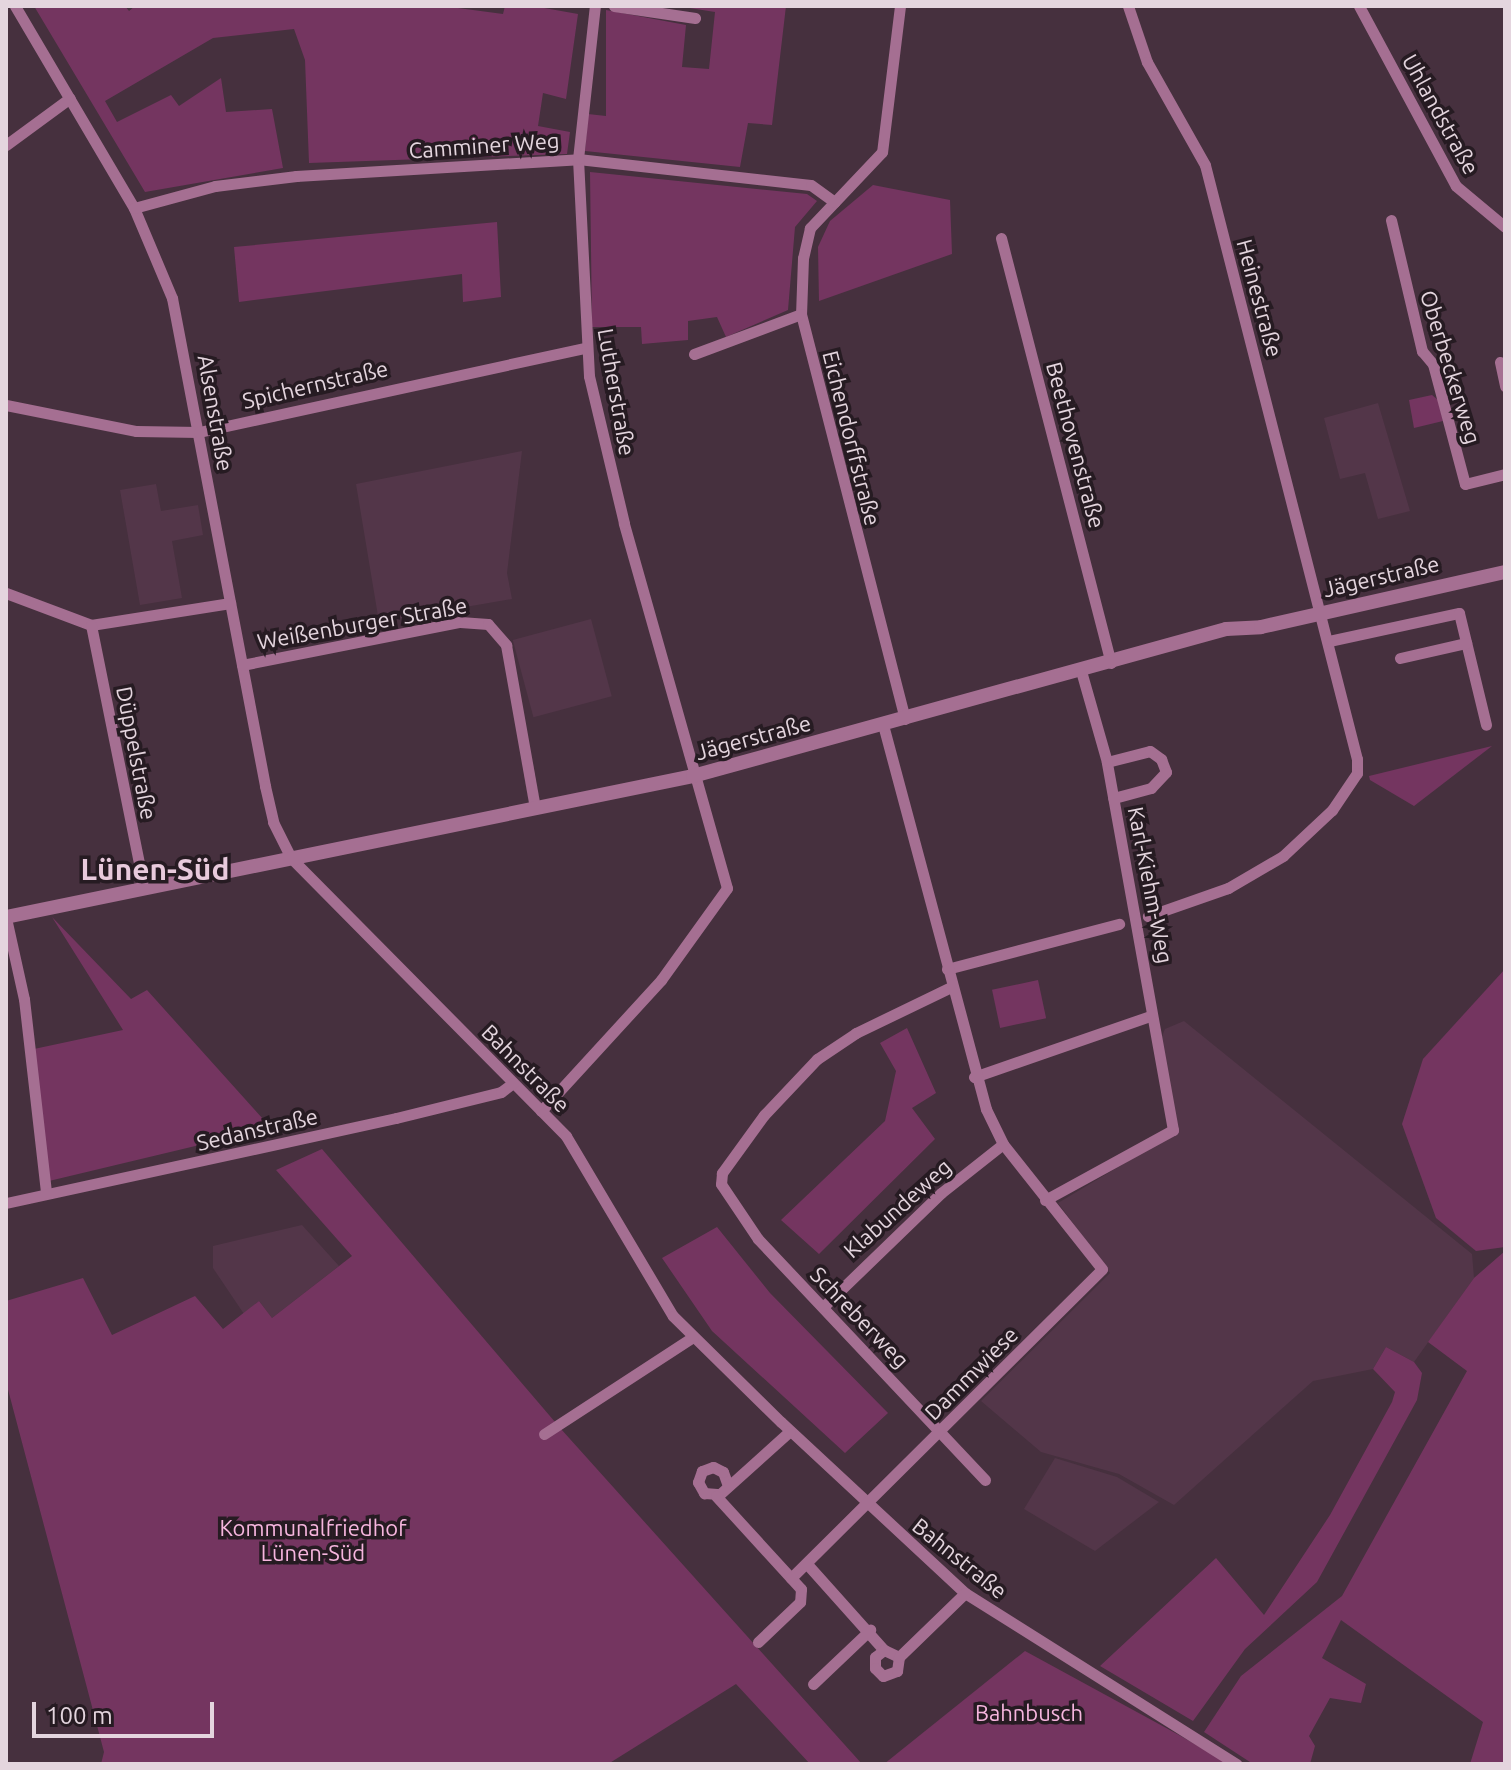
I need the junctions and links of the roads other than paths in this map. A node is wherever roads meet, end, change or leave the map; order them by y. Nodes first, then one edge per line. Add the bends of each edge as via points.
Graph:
1 (15, 6) edge
2 (595, 6) edge
3 (614, 6) edge
4 (900, 6) edge
5 (1128, 6) edge
6 (1359, 6) edge
7 (695, 18) dead end
8 (70, 98) junction
9 (6, 145) edge
10 (578, 159) junction
11 (834, 202) junction
12 (134, 208) junction
13 (1391, 220) dead end
14 (1505, 227) edge
15 (1001, 238) dead end
16 (801, 314) junction
17 (585, 348) junction
18 (694, 354) dead end
19 (1500, 362) dead end
20 (1505, 386) edge
21 (6, 405) edge
22 (199, 432) junction
23 (1505, 474) edge
24 (1505, 572) edge
25 (6, 593) edge
26 (230, 603) junction
27 (1322, 612) junction
28 (91, 625) junction
29 (1329, 641) junction
30 (1466, 643) junction
31 (1400, 658) dead end
32 (1111, 663) junction
33 (242, 665) junction
34 (1081, 671) junction
35 (905, 719) junction
36 (883, 725) junction
37 (1486, 725) dead end
38 (1107, 762) junction
39 (693, 776) junction
40 (1113, 798) junction
41 (535, 808) junction
42 (291, 858) junction
43 (144, 889) junction
44 (1148, 916) dead end
45 (6, 918) edge
46 (1119, 924) dead end
47 (947, 969) junction
48 (951, 987) junction
49 (1150, 1016) junction
50 (974, 1077) junction
51 (513, 1083) junction
52 (541, 1111) junction
53 (1003, 1144) junction
54 (46, 1193) junction
55 (1045, 1200) junction
56 (6, 1203) edge
57 (823, 1307) junction
58 (693, 1337) junction
59 (790, 1431) junction
60 (941, 1432) junction
61 (544, 1434) dead end
62 (985, 1480) dead end
63 (727, 1483) junction
64 (716, 1496) junction
65 (868, 1506) junction
66 (807, 1564) junction
67 (791, 1578) junction
68 (965, 1593) junction
69 (870, 1630) junction
70 (758, 1642) dead end
71 (884, 1650) junction
72 (899, 1657) junction
73 (813, 1684) dead end
74 (1237, 1764) edge

1 - 8 street, Alsenstraße
2 - 10 street, Lutherstraße
3 - 7 street
4 - 11 street, Eichendorffstraße via 882,152
5 - 27 street, Heinestraße via 1147,62 1205,165
6 - 14 street, Uhlandstraße via 1456,186
8 - 9 street
8 - 12 street, Alsenstraße
10 - 11 street, Camminer Weg via 811,185
10 - 12 street, Camminer Weg via 296,176 215,186
10 - 17 street, Lutherstraße
11 - 16 street, Eichendorffstraße via 810,228 805,242
12 - 22 street, Alsenstraße via 172,298
13 - 23 street, Oberbeckerweg via 1422,351 1433,364 1465,484
15 - 32 street, Beethovenstraße
16 - 18 street
16 - 35 street, Eichendorffstraße
17 - 22 street, Spichernstraße
17 - 39 street, Lutherstraße via 605,450
19 - 20 street
21 - 22 street, Spichernstraße via 136,431
22 - 26 street, Alsenstraße
24 - 27 street, Jägerstraße
25 - 28 street
26 - 28 street
26 - 33 street, Alsenstraße
27 - 29 street, Heinestraße
27 - 32 street, Jägerstraße via 1261,627 1226,629
28 - 43 street, Düppelstraße
29 - 30 street via 1459,613
29 - 44 street, Heinestraße via 1357,759 1350,785 1301,842 1266,868 1228,888
30 - 31 street
30 - 37 street
32 - 34 street, Jägerstraße
33 - 41 street, Weißenburger Straße via 460,622 488,624 506,645
33 - 42 street, Alsenstraße via 270,809
34 - 35 street, Jägerstraße
34 - 38 street, Karl-Kiehm-Weg
35 - 36 street, Jägerstraße
36 - 39 street, Jägerstraße
36 - 47 street
38 - 40 street, Karl-Kiehm-Weg
38 - 40 street, Karl-Kiehm-Weg via 1150,751 1166,772 1151,788
39 - 41 street, Jägerstraße
39 - 52 street, Lutherstraße via 701,787 727,888 661,980
40 - 49 street, Karl-Kiehm-Weg via 1149,980
41 - 42 street, Jägerstraße
42 - 43 street, Jägerstraße
42 - 51 street, Bahnstraße
43 - 45 street, Jägerstraße
45 - 54 street via 24,999
46 - 47 street
47 - 48 street
48 - 50 street
48 - 57 street, Schreberweg via 856,1033 817,1059 764,1115 722,1173 721,1184 758,1239
49 - 50 street
49 - 55 street, Karl-Kiehm-Weg via 1173,1130
50 - 53 street
51 - 52 street, Bahnstraße
51 - 54 street, Sedanstraße via 501,1092 396,1118
52 - 58 street, Bahnstraße via 573,1147 659,1296
53 - 55 street
53 - 57 street, Klabundeweg via 930,1204
54 - 56 street, Sedanstraße
55 - 60 street, Dammwiese via 1102,1269
57 - 60 street, Schreberweg
58 - 59 street, Bahnstraße
58 - 61 street
59 - 63 street via 742,1477
59 - 65 street, Bahnstraße
60 - 62 street, Schreberweg
60 - 65 street, Dammwiese
63 - 64 street
63 - 64 street via 718,1469 702,1471 700,1488
64 - 67 street
65 - 66 street, Dammwiese
65 - 68 street, Bahnstraße
66 - 67 street, Dammwiese
66 - 69 street
67 - 70 street via 801,1589 800,1602
68 - 72 street
68 - 74 street, Bahnstraße
69 - 71 street
69 - 73 street
71 - 72 street
71 - 72 street via 873,1663 883,1676 897,1671

